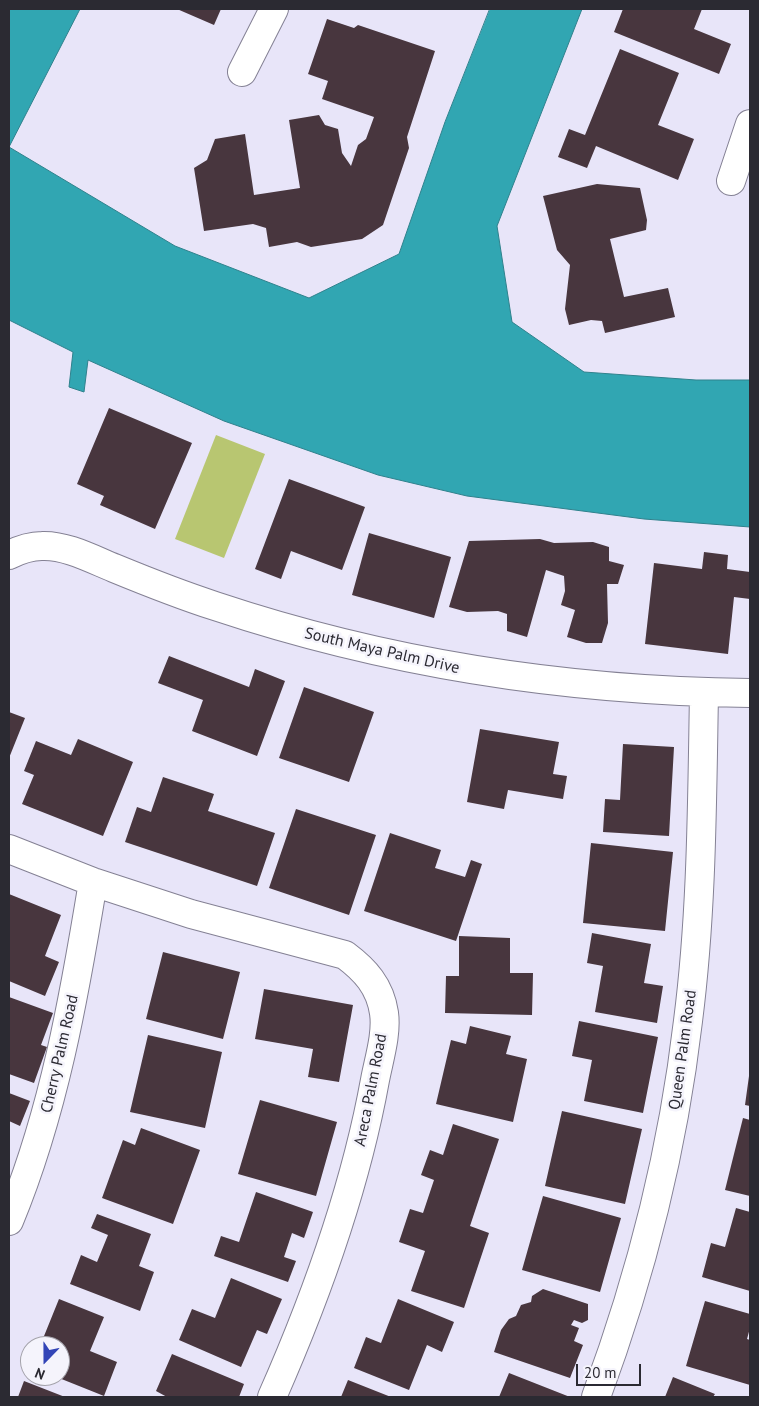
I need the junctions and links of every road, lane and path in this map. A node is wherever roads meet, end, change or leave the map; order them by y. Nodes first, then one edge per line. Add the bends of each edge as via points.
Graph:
1 (274, 9) edge
2 (242, 72) dead end
3 (750, 124) edge
4 (731, 181) dead end
5 (18, 551) edge
6 (704, 693) junction
7 (750, 693) edge
8 (9, 849) edge
9 (93, 882) junction
10 (9, 1221) edge
11 (272, 1397) edge
12 (596, 1397) edge

1 - 2 street
3 - 4 street
5 - 6 street, South Maya Palm Drive via 43,546 67,549 180,595 268,624 446,666 628,690
6 - 7 street, South Maya Palm Drive
6 - 12 street, Queen Palm Road via 697,928 679,1085 656,1204
8 - 9 street, Areca Palm Road
9 - 10 street, Cherry Palm Road via 73,1004 54,1086 39,1139
9 - 11 street, Areca Palm Road via 191,914 345,955 364,970 378,990 384,1014 383,1038 352,1182 327,1262

